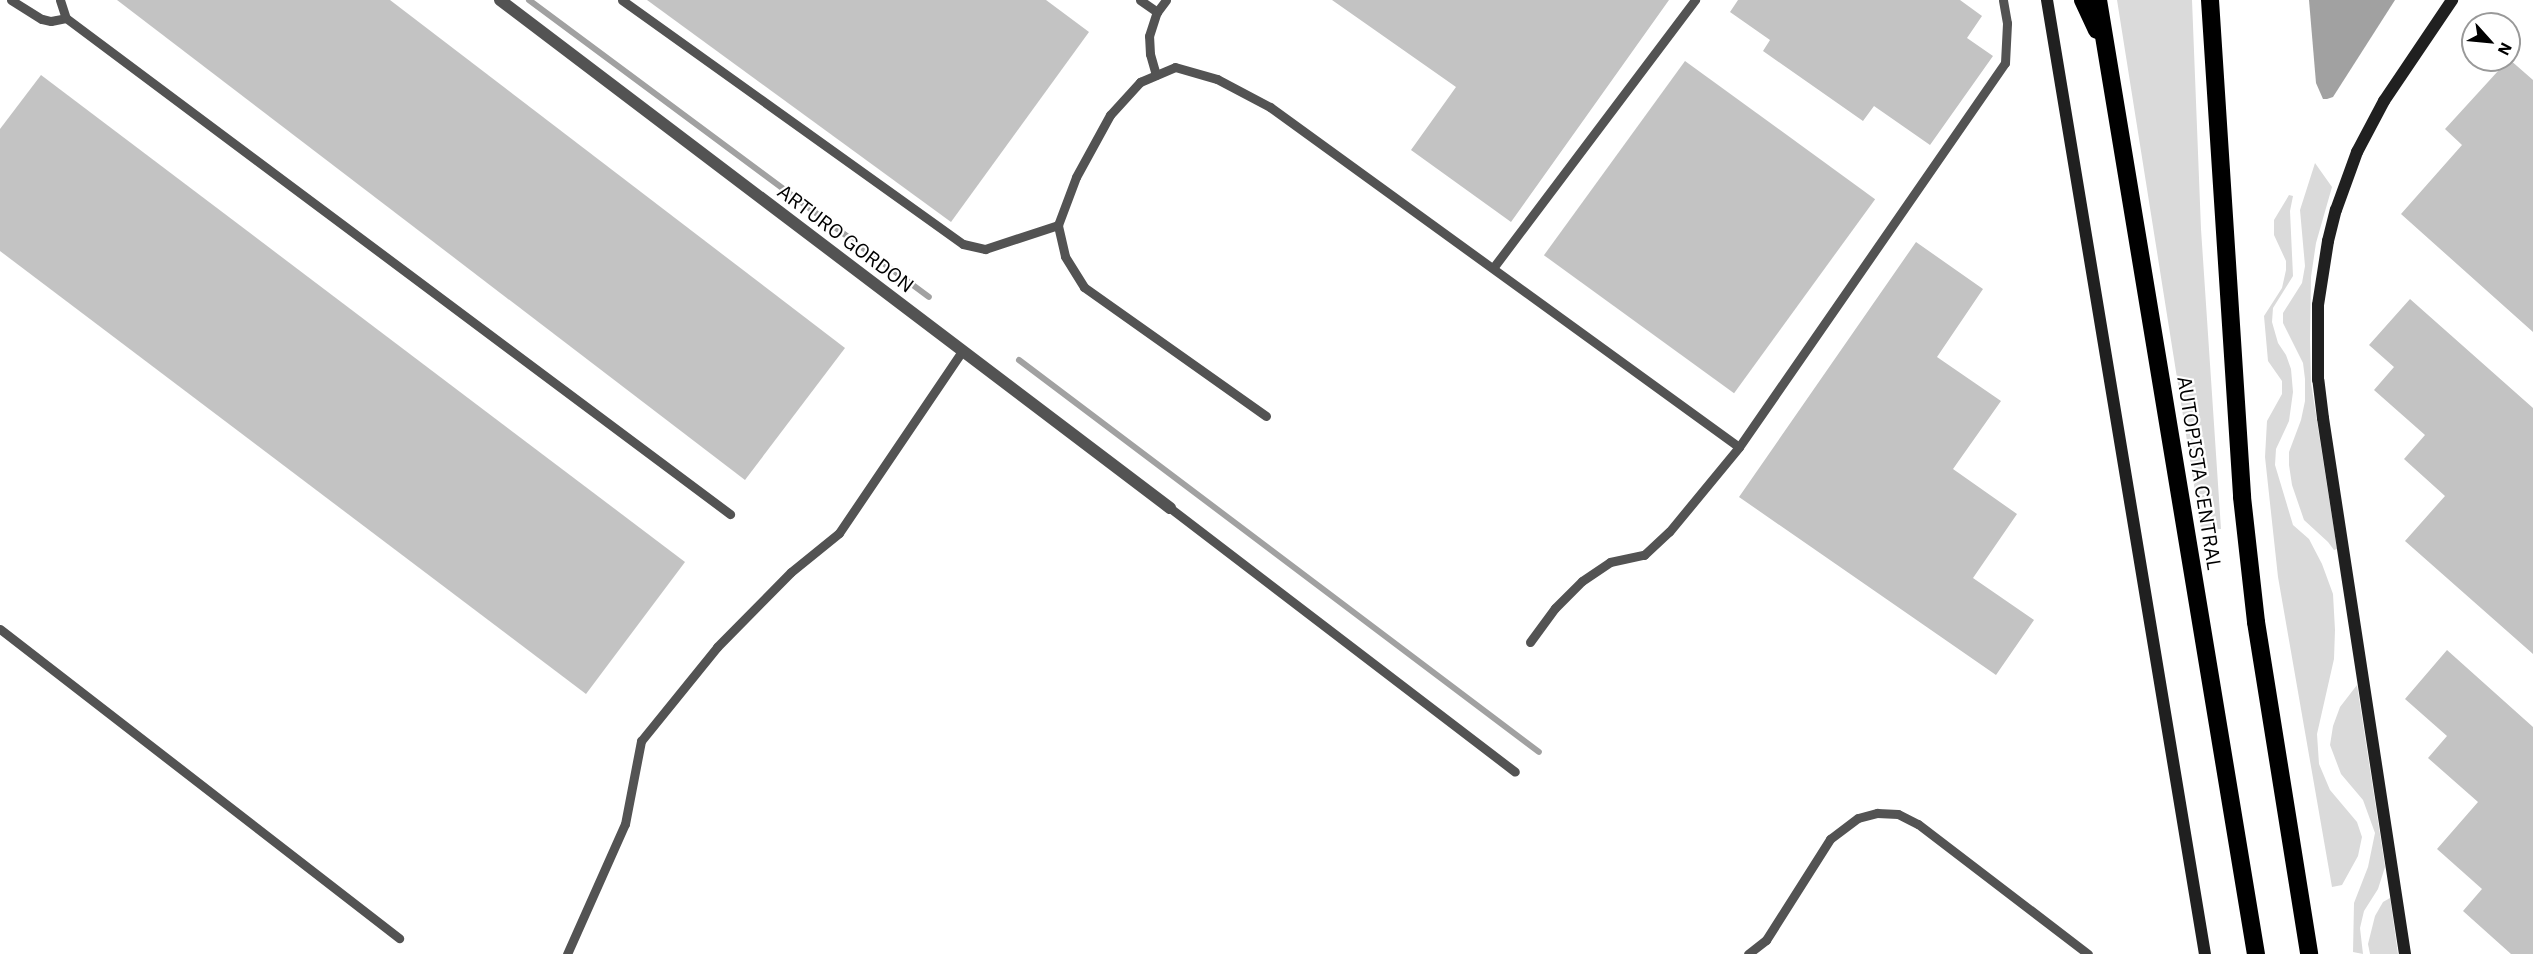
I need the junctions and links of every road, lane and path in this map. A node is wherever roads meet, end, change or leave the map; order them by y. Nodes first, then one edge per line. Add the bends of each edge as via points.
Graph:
1 (11, 0) edge
2 (60, 0) edge
3 (500, 0) edge
4 (622, 0) edge
5 (1140, 0) edge
6 (1166, 0) edge
7 (1695, 0) edge
8 (2003, 0) edge
9 (2047, 0) edge
10 (2083, 0) edge
11 (2098, 0) edge
12 (2210, 0) edge
13 (2452, 0) edge
14 (1157, 12) junction
15 (66, 18) junction
16 (2105, 45) junction
17 (1156, 75) junction
18 (1058, 225) junction
19 (1493, 268) junction
20 (962, 351) junction
21 (1266, 416) dead end
22 (1739, 447) junction
23 (1170, 507) joint
24 (730, 514) dead end
25 (0, 629) edge
26 (1530, 642) dead end
27 (1515, 772) dead end
28 (2246, 895) junction
29 (399, 938) dead end
30 (567, 954) edge
31 (1748, 954) edge
32 (2088, 954) edge
33 (2205, 954) edge
34 (2243, 954) edge
35 (2256, 954) edge
36 (2309, 954) edge
37 (2405, 954) edge

1 - 15 lane via 42,19
2 - 15 lane
3 - 20 street, ARTURO GORDON
4 - 18 lane via 963,244 986,249
5 - 14 lane
6 - 14 lane
7 - 19 lane
8 - 22 lane via 2007,23 2005,63
9 - 33 street
10 - 16 highway
11 - 16 highway, AUTOPISTA CENTRAL
12 - 36 highway, AUTOPISTA CENTRAL via 2241,497 2258,634
13 - 37 street via 2384,100 2357,153 2330,231 2318,305 2318,380 2323,418
14 - 17 lane via 1149,36
15 - 24 lane
16 - 28 highway, AUTOPISTA CENTRAL
17 - 18 lane via 1140,82 1110,115 1076,177
17 - 19 lane via 1174,67 1217,79 1270,107
18 - 21 lane via 1065,256 1084,287
19 - 22 lane
20 - 23 street, ARTURO GORDON
20 - 30 lane via 839,533 791,572 717,647 641,741 625,824
22 - 26 lane via 1669,532 1644,555 1610,562 1582,581 1555,608
23 - 27 lane
25 - 29 lane
28 - 34 highway
28 - 35 highway, AUTOPISTA CENTRAL
31 - 32 lane via 1766,940 1830,839 1858,818 1877,813 1898,814 1918,824

